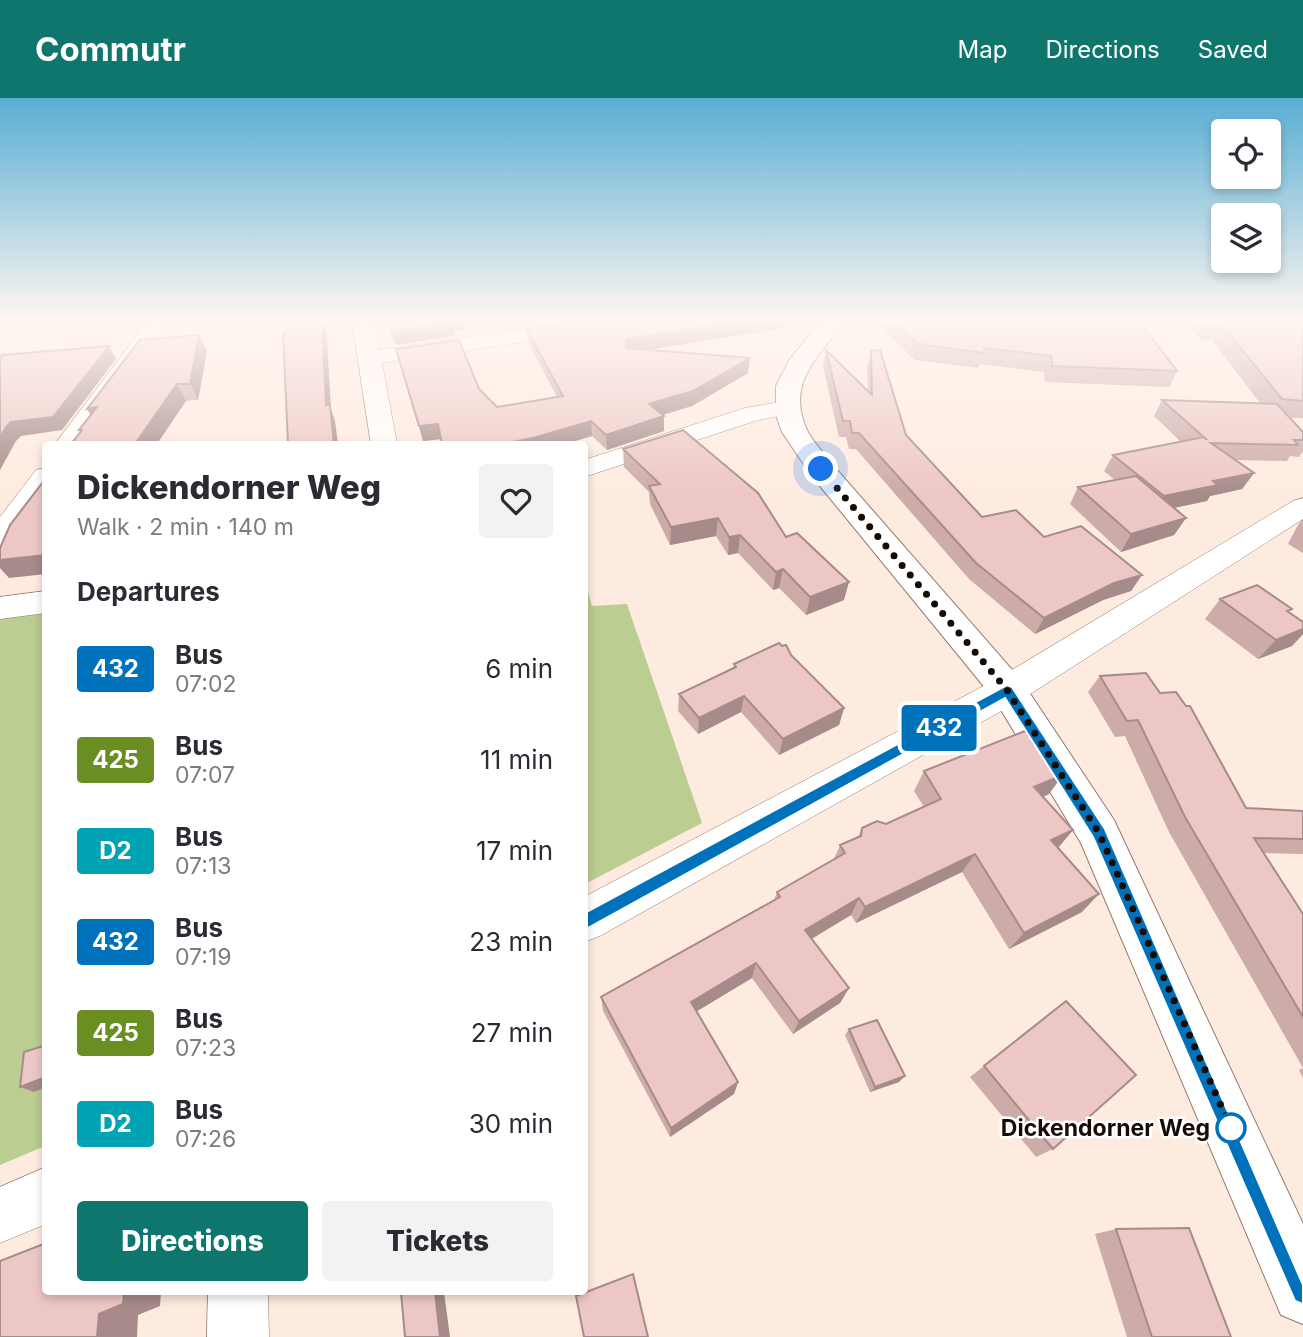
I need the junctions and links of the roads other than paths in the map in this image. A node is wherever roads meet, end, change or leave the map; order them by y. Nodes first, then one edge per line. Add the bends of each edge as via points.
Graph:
1 (116, 379) edge
2 (373, 379) edge
3 (791, 379) edge
4 (786, 408) junction
5 (70, 441) edge
6 (383, 441) edge
7 (588, 468) edge
8 (42, 481) edge
9 (1303, 508) edge
10 (0, 537) edge
11 (42, 603) edge
12 (0, 608) edge
13 (1007, 690) junction
14 (588, 919) edge
15 (42, 1197) edge
16 (0, 1215) edge
17 (1303, 1293) edge
18 (238, 1295) edge
19 (237, 1337) edge

1 - 5 street
2 - 6 street
3 - 4 street
4 - 7 street via 754,413
4 - 13 street via 795,432 821,469
8 - 10 street
9 - 13 street
11 - 12 street
13 - 14 street
13 - 17 street via 1099,833
15 - 16 street
18 - 19 street

